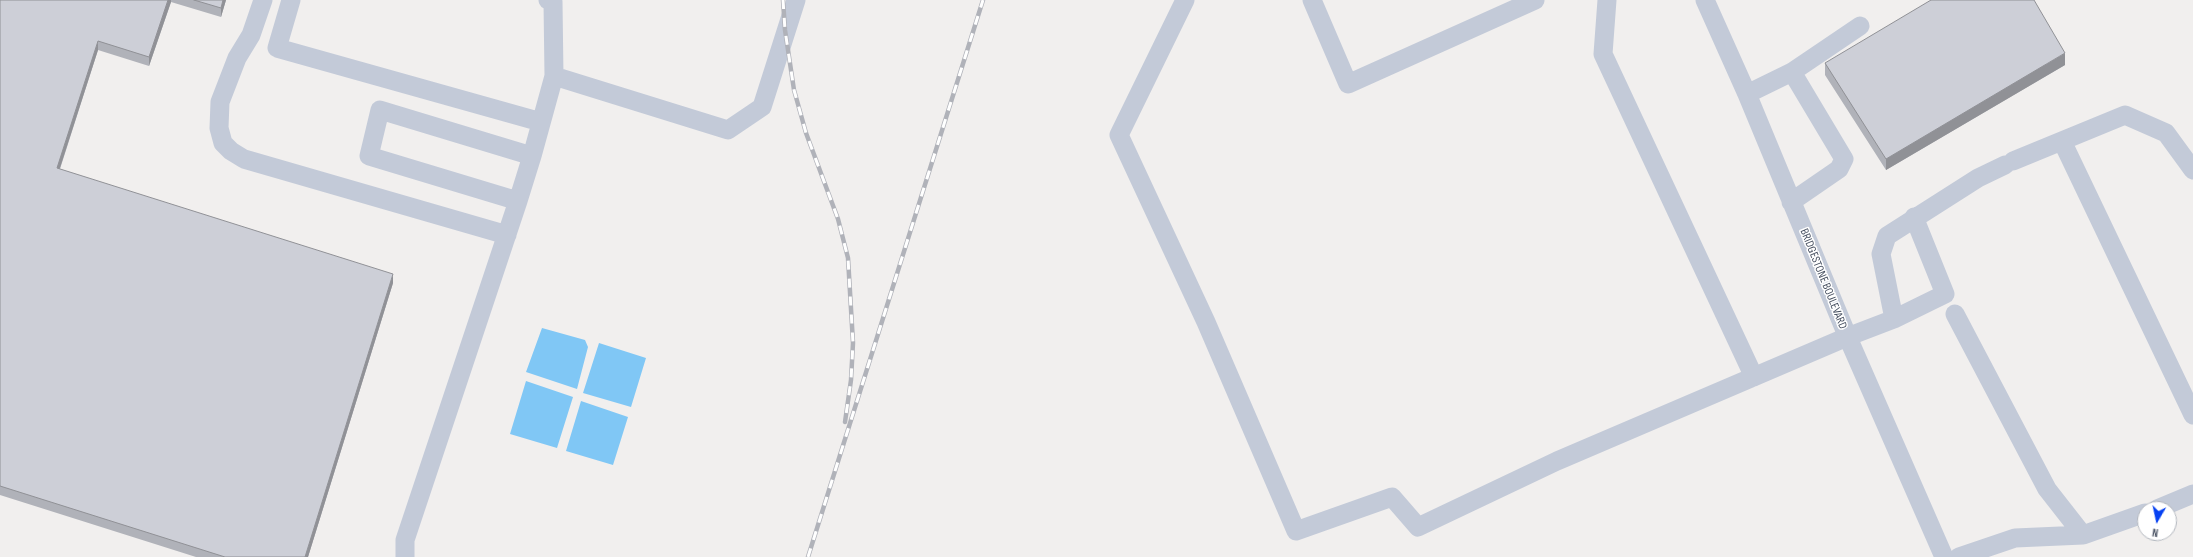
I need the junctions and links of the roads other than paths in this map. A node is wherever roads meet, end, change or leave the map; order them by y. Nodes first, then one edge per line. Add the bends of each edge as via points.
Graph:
1 (263, 0) edge
2 (291, 0) edge
3 (796, 0) edge
4 (1185, 0) edge
5 (1312, 0) edge
6 (1536, 0) edge
7 (1607, 0) edge
8 (1705, 0) edge
9 (551, 1) edge
10 (1860, 26) dead end
11 (1792, 72) junction
12 (554, 76) junction
13 (1747, 94) junction
14 (541, 122) junction
15 (2062, 141) junction
16 (532, 156) junction
17 (2193, 170) edge
18 (518, 201) junction
19 (1792, 202) junction
20 (1914, 217) junction
21 (507, 235) junction
22 (1955, 314) dead end
23 (1894, 319) junction
24 (1847, 337) junction
25 (1754, 376) junction
26 (2193, 415) edge
27 (2193, 494) edge
28 (2176, 501) edge
29 (2137, 516) edge
30 (2083, 535) junction
31 (2015, 538) junction
32 (405, 557) edge
33 (1944, 557) edge
34 (1959, 557) edge
35 (1981, 557) edge

1 - 21 street via 251,35 237,58 220,102 219,128 223,143 231,151 244,159
2 - 14 street via 277,48
3 - 12 street via 762,107 728,130
4 - 25 street via 1119,135 1206,322 1296,531 1392,497 1418,526 1557,461
5 - 6 street via 1348,84
7 - 25 street via 1603,54
8 - 13 street, BRIDGESTONE BOULEVARD
9 - 12 street
10 - 11 street
11 - 13 street
11 - 19 street via 1844,159 1839,169
12 - 14 street
13 - 19 street, BRIDGESTONE BOULEVARD
14 - 16 street
15 - 17 street via 2125,115 2166,133
15 - 20 street via 1978,178
15 - 26 street
16 - 18 street
16 - 18 street via 380,110 369,156
18 - 21 street
19 - 24 street, BRIDGESTONE BOULEVARD
20 - 23 street via 1887,236 1881,254
20 - 23 street via 1945,294
21 - 32 street via 405,540
22 - 30 street via 2047,489
23 - 24 street
24 - 25 street
24 - 33 street, BRIDGESTONE BOULEVARD
27 - 28 street
29 - 30 street
30 - 31 street
31 - 34 street
31 - 35 street

